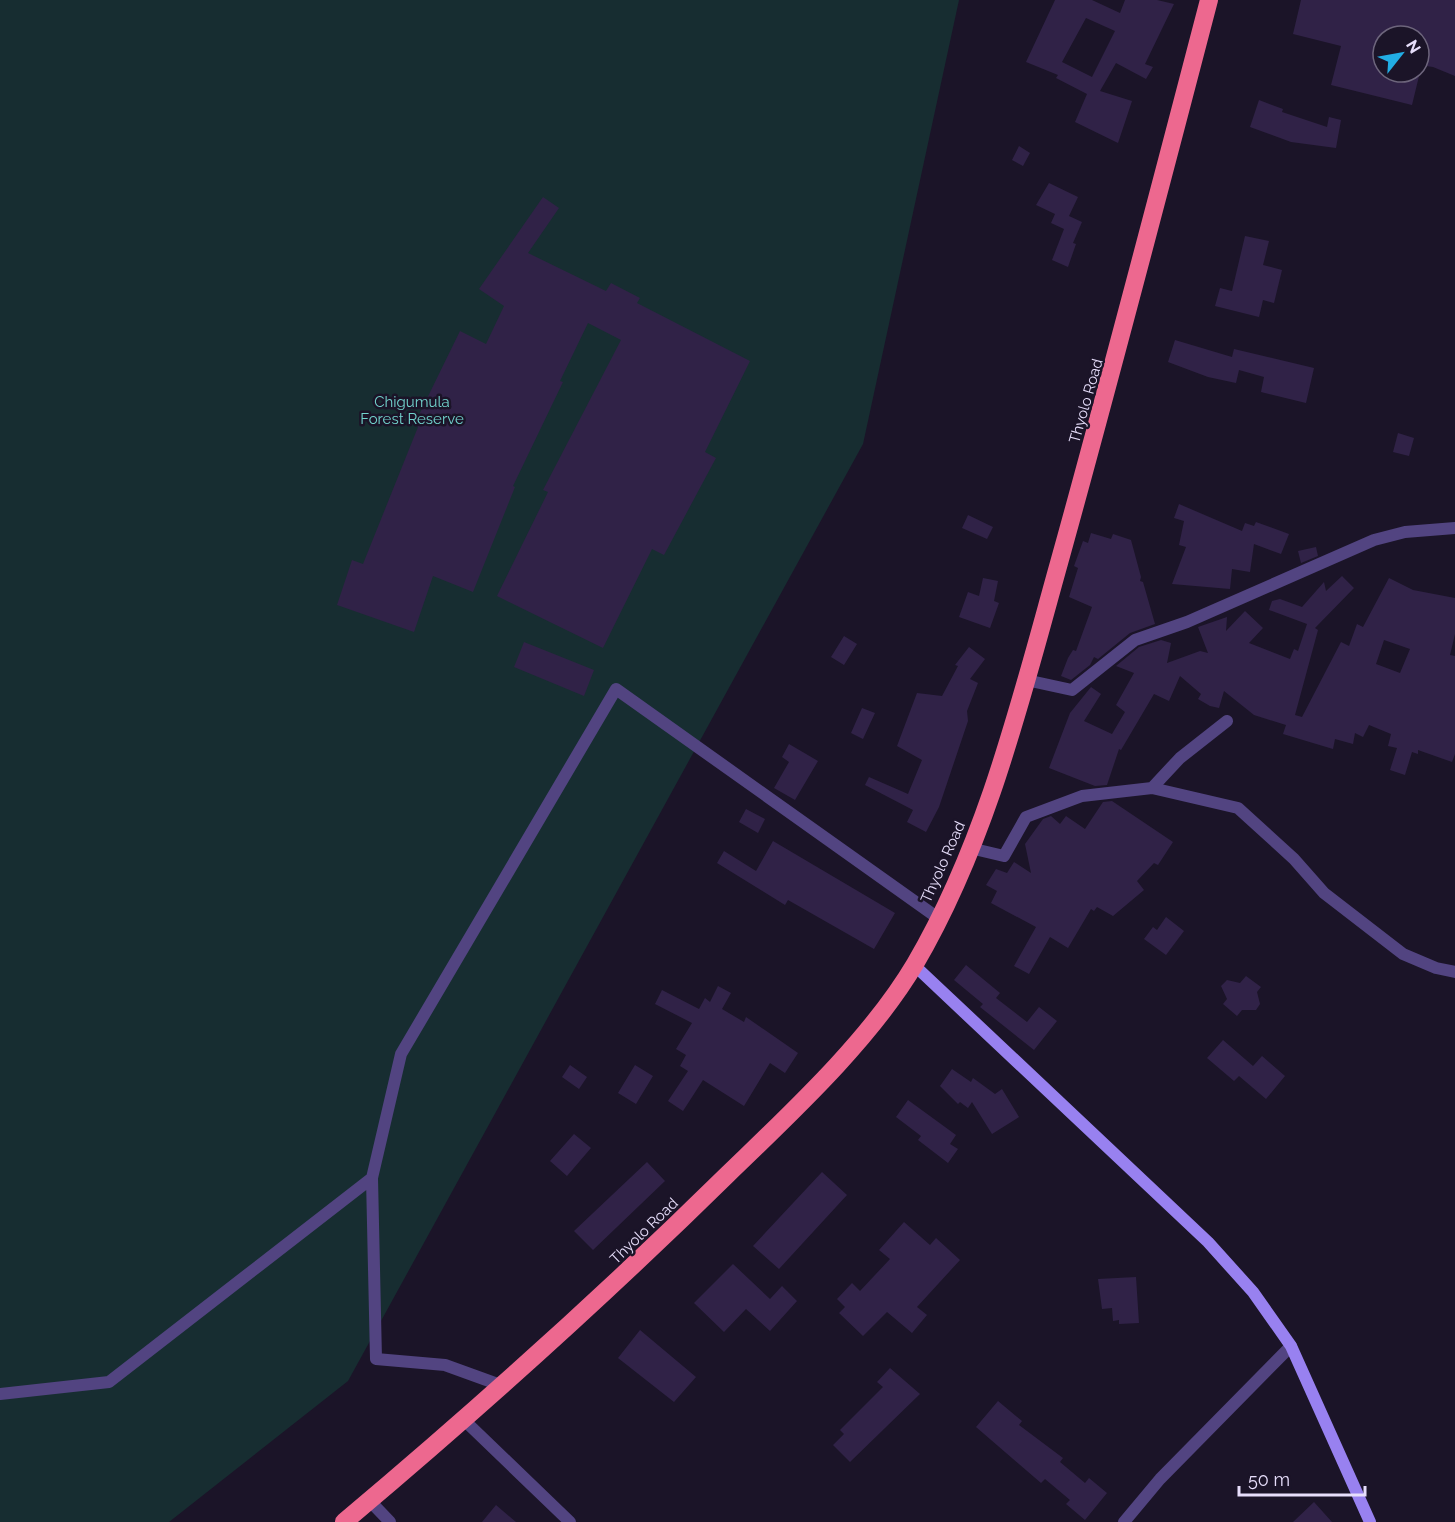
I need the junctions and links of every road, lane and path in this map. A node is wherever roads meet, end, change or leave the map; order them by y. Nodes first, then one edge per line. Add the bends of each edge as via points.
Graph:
1 (1209, 0) edge
2 (1455, 528) edge
3 (1026, 680) junction
4 (1227, 721) dead end
5 (1152, 788) junction
6 (970, 848) junction
7 (938, 918) junction
8 (914, 965) junction
9 (1455, 972) edge
10 (372, 1178) junction
11 (1291, 1346) junction
12 (503, 1386) junction
13 (0, 1394) edge
14 (465, 1420) junction
15 (369, 1500) junction
16 (388, 1521) edge
17 (344, 1522) edge
18 (570, 1522) edge
19 (1124, 1522) edge
20 (1370, 1522) edge

1 - 3 highway, Thyolo Road via 1121,340
2 - 3 street via 1405,532 1374,540 1187,622 1135,640 1072,690
3 - 6 highway, Thyolo Road via 990,800
4 - 5 street via 1179,758
5 - 6 street via 1082,796 1026,817 1005,856
5 - 9 street via 1238,808 1294,859 1323,893 1403,954
6 - 7 highway, Thyolo Road
7 - 8 highway, Thyolo Road
7 - 10 street via 616,689 401,1054
8 - 11 street via 1208,1242 1253,1292
8 - 12 highway, Thyolo Road via 879,1015 801,1103 622,1278
10 - 12 street via 376,1359 445,1365
10 - 13 street via 109,1382
11 - 19 street via 1168,1470
11 - 20 street
12 - 14 highway, Thyolo Road
14 - 15 highway, Thyolo Road
14 - 18 street
15 - 16 street
15 - 17 highway, Thyolo Road

